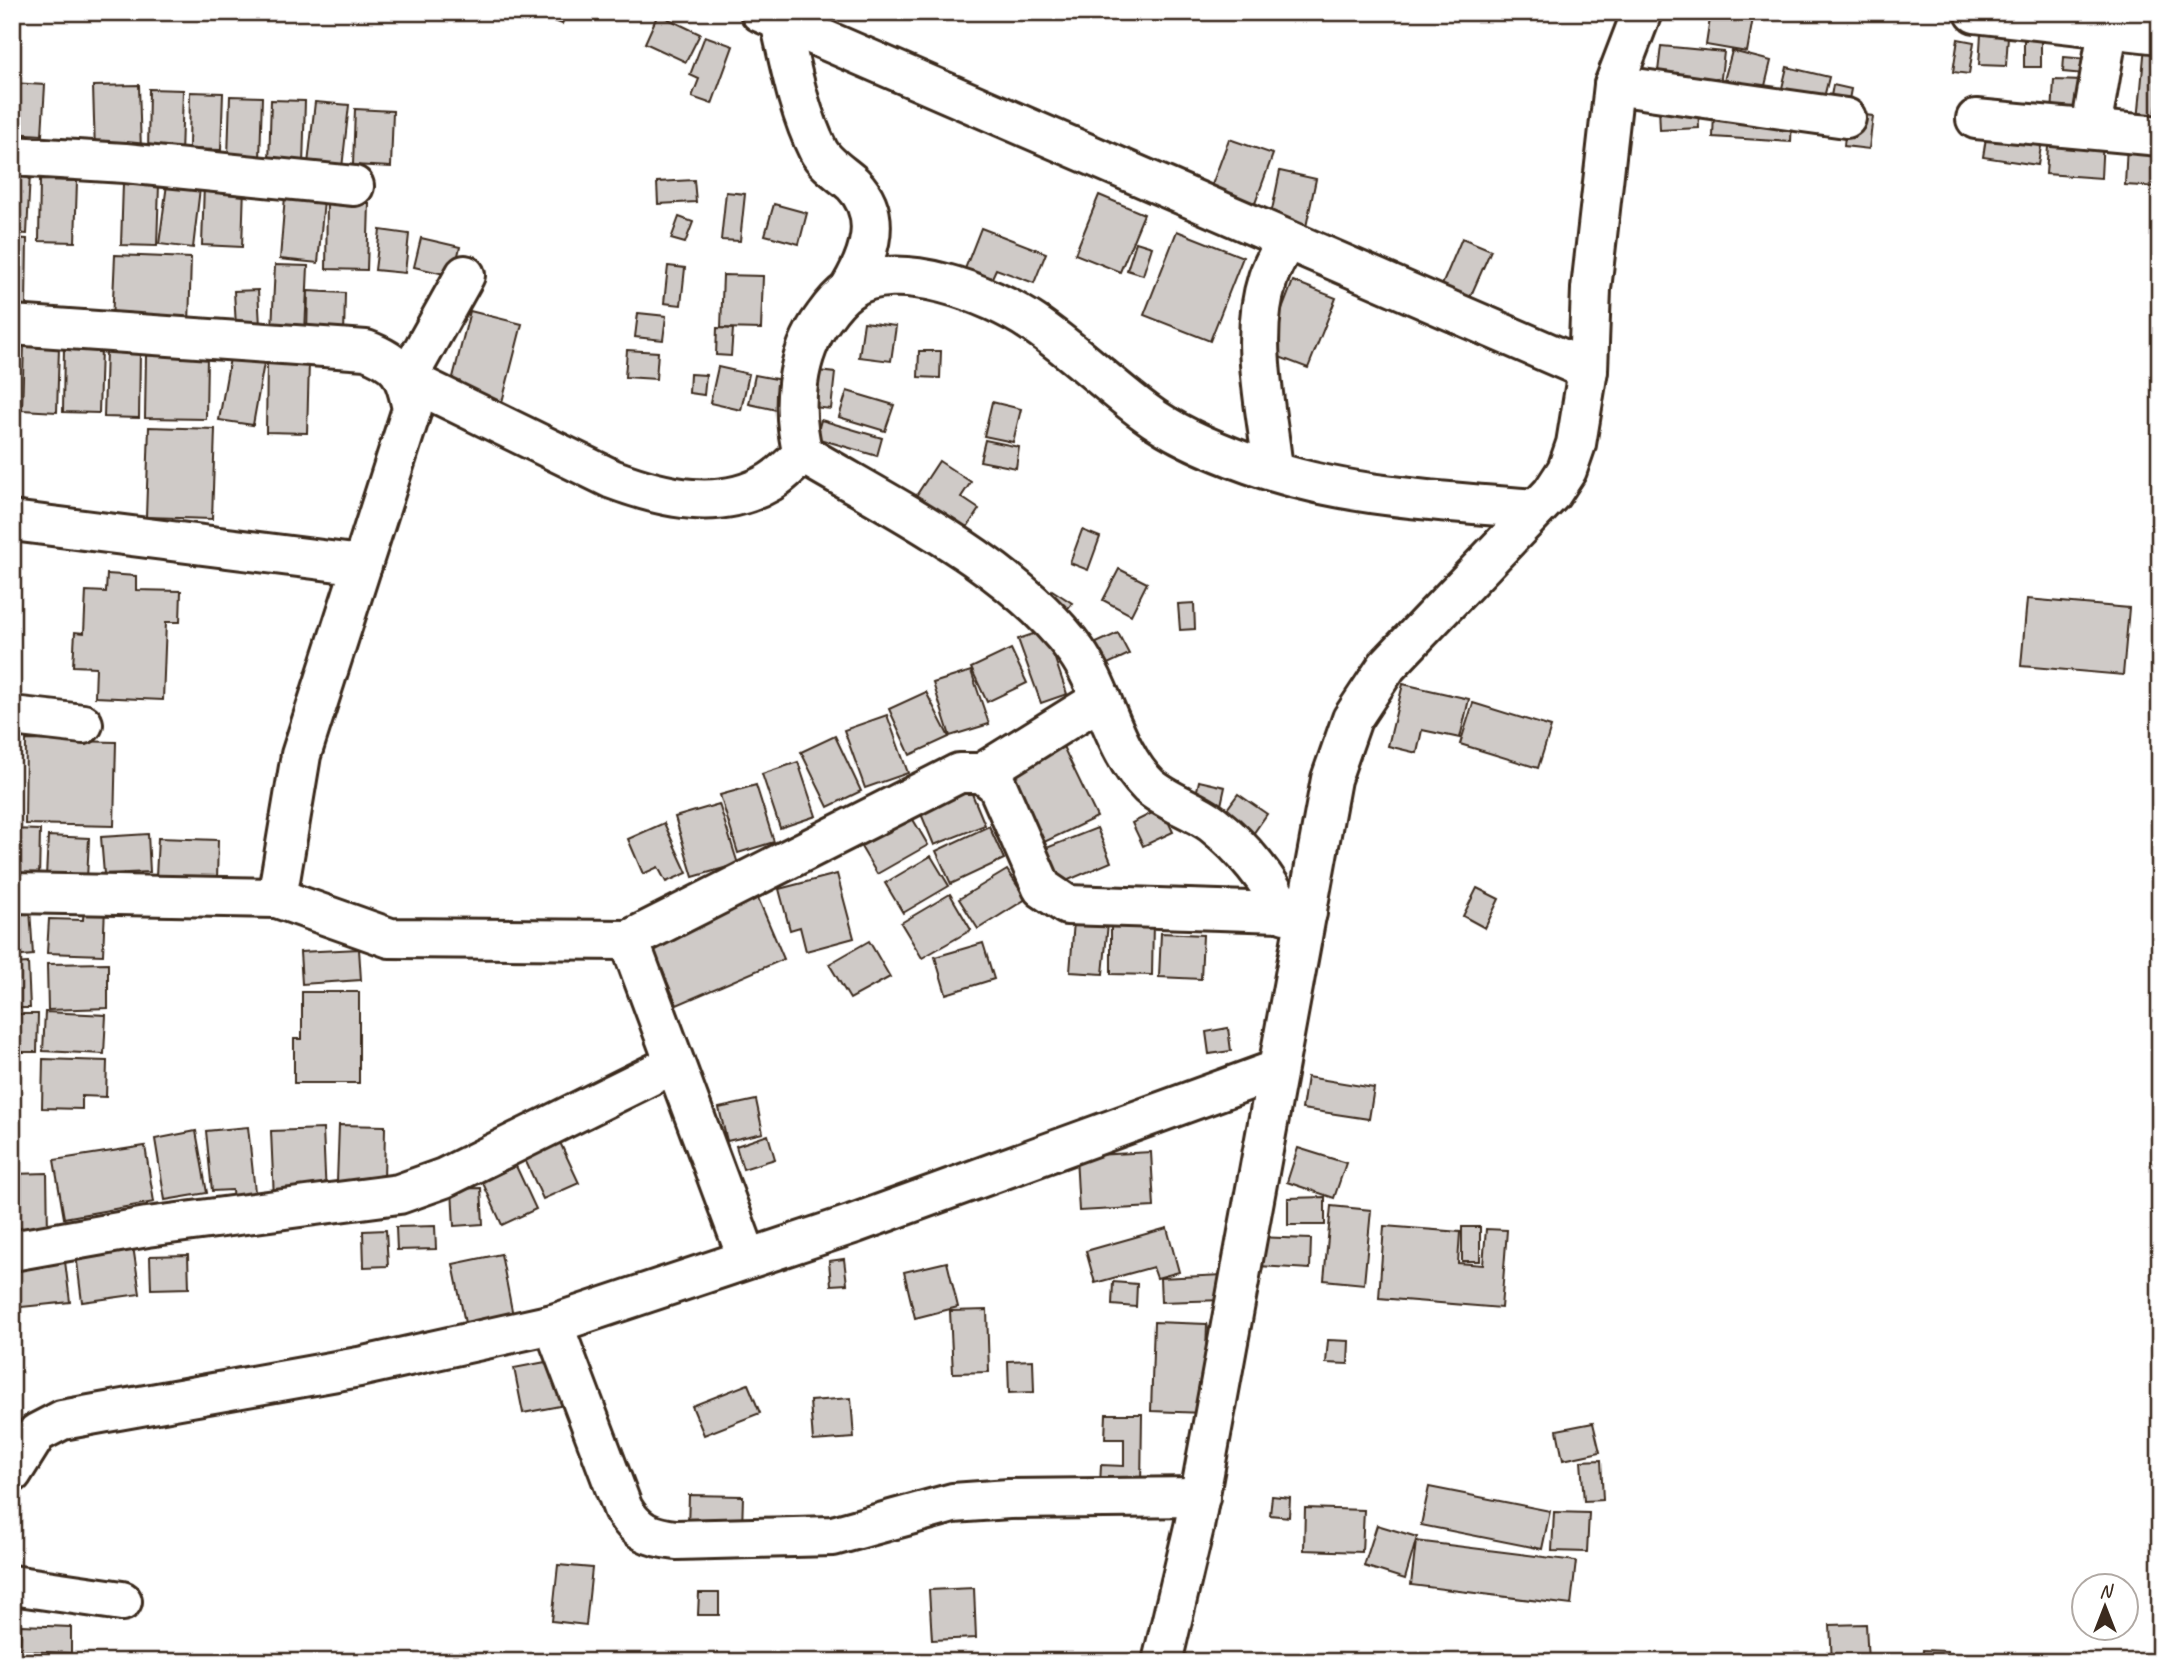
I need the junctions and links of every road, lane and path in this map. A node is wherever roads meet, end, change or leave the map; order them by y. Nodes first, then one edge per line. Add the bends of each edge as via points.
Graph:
1 (1642, 12) edge
2 (1975, 13) edge
3 (770, 16) edge
4 (2110, 21) edge
5 (2160, 34) edge
6 (1614, 85) junction
7 (1846, 118) dead end
8 (1976, 119) dead end
9 (2091, 129) junction
10 (2160, 136) edge
11 (12, 156) edge
12 (354, 186) dead end
13 (1287, 240) junction
14 (465, 275) dead end
15 (850, 288) junction
16 (12, 325) edge
17 (1588, 370) junction
18 (407, 379) junction
19 (803, 454) junction
20 (1273, 470) junction
21 (1536, 509) junction
22 (12, 521) edge
23 (362, 565) junction
24 (1101, 699) junction
25 (12, 716) edge
26 (83, 724) dead end
27 (982, 773) junction
28 (12, 892) edge
29 (277, 898) junction
30 (1296, 913) junction
31 (629, 940) junction
32 (674, 1064) junction
33 (1276, 1070) junction
34 (12, 1251) edge
35 (747, 1257) junction
36 (553, 1324) junction
37 (12, 1473) edge
38 (1200, 1497) junction
39 (12, 1585) edge
40 (121, 1601) dead end
41 (1162, 1662) edge

1 - 6 street
2 - 4 street
3 - 13 street
3 - 15 street via 820,154 856,187 873,223 866,261
4 - 5 street
4 - 9 street
6 - 7 street
6 - 17 street via 1591,289
8 - 9 street
9 - 10 street
11 - 12 street
13 - 17 street
13 - 20 street via 1268,278 1260,321 1260,372
14 - 18 street
15 - 19 street via 822,319 803,359 797,412
15 - 20 street via 875,280 930,279 974,293 1031,322 1174,431
16 - 18 street via 366,350 390,359
17 - 21 street via 1567,470
18 - 19 street via 612,480 648,492 689,499 746,494 772,481
18 - 23 street via 412,409
19 - 24 street via 935,532 1046,615 1078,653
20 - 21 street via 1329,486 1409,499
21 - 30 street via 1387,666 1352,719 1331,779
22 - 23 street
23 - 29 street via 301,754
24 - 27 street
24 - 30 street via 1149,786 1213,824
25 - 26 street
27 - 30 street via 997,785 1042,888 1067,905
27 - 31 street via 959,773
28 - 29 street
29 - 31 street via 390,938
30 - 33 street
31 - 32 street
32 - 34 street via 444,1178 399,1194 147,1227
32 - 35 street
33 - 35 street via 853,1224
33 - 38 street
35 - 36 street
36 - 37 street via 359,1367 62,1420 37,1433
36 - 38 street via 623,1509 634,1527 652,1537 833,1536 953,1503
38 - 41 street
39 - 40 street

